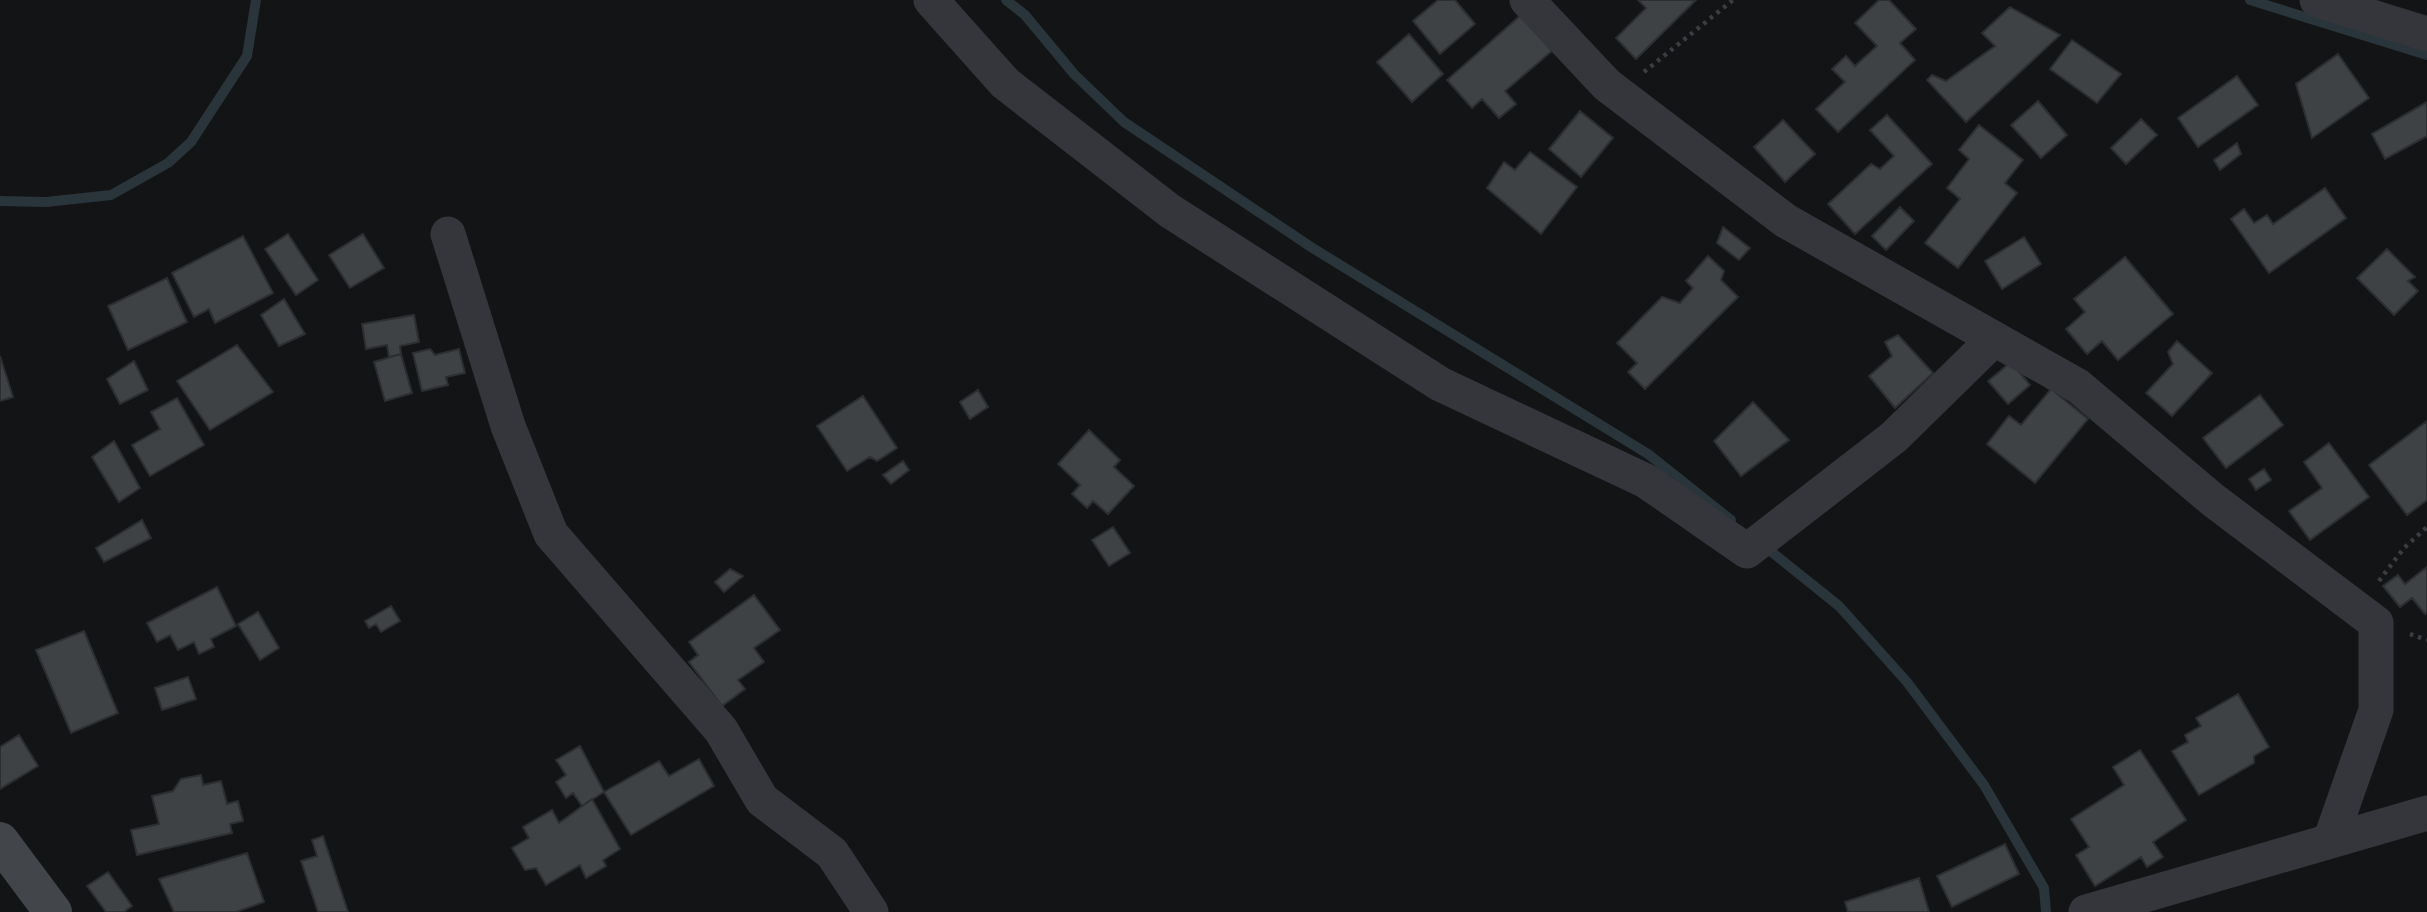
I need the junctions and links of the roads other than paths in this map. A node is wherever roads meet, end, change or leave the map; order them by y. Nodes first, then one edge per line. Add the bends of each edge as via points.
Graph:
1 (931, 0) edge
2 (1527, 0) edge
3 (2317, 0) edge
4 (2427, 34) edge
5 (448, 234) dead end
6 (1994, 339) junction
7 (2427, 813) edge
8 (0, 841) edge
9 (2330, 841) junction
10 (53, 912) edge
11 (871, 912) edge
12 (2086, 912) edge

1 - 6 street via 1005,83 1170,211 1440,384 1646,481 1746,551 1894,437
2 - 6 street via 1607,85 1786,221
3 - 4 street
5 - 11 street via 508,426 551,534 721,730 762,800 832,853
6 - 9 street via 2078,386 2213,500 2376,623 2376,710
7 - 9 street
8 - 10 main road
9 - 12 street

